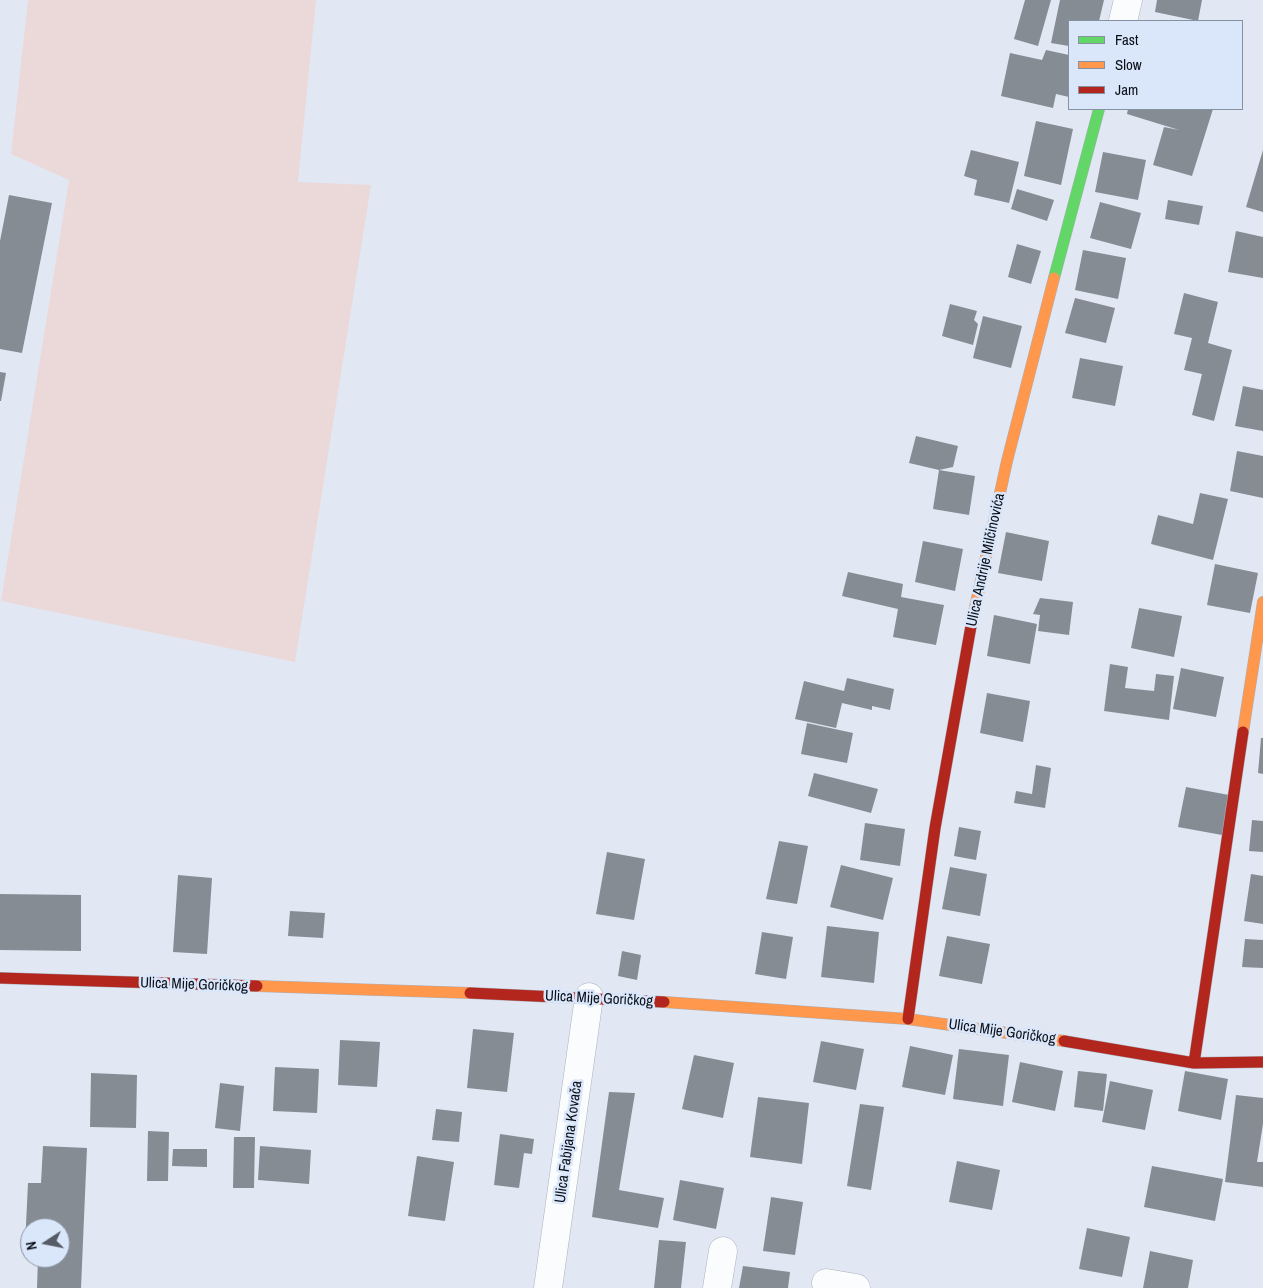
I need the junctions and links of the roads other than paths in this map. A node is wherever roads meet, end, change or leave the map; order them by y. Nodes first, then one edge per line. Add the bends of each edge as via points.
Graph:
1 (1128, 0) edge
2 (1123, 20) edge
3 (1100, 110) edge
4 (1263, 602) edge
5 (0, 978) edge
6 (589, 997) junction
7 (908, 1020) junction
8 (1263, 1062) edge
9 (1194, 1063) junction
10 (723, 1251) dead end
11 (826, 1283) dead end
12 (548, 1288) edge
13 (717, 1288) edge
14 (856, 1288) edge

1 - 2 street
3 - 7 street, Ulica Andrije Milčinovića via 1019,415 984,564 954,718
4 - 9 street
5 - 6 street, Ulica Mije Goričkog
6 - 7 street, Ulica Mije Goričkog
6 - 12 street, Ulica Fabijana Kovača
7 - 9 street, Ulica Mije Goričkog via 1048,1038
8 - 9 street, Ulica Mije Goričkog
10 - 13 street
11 - 14 street

